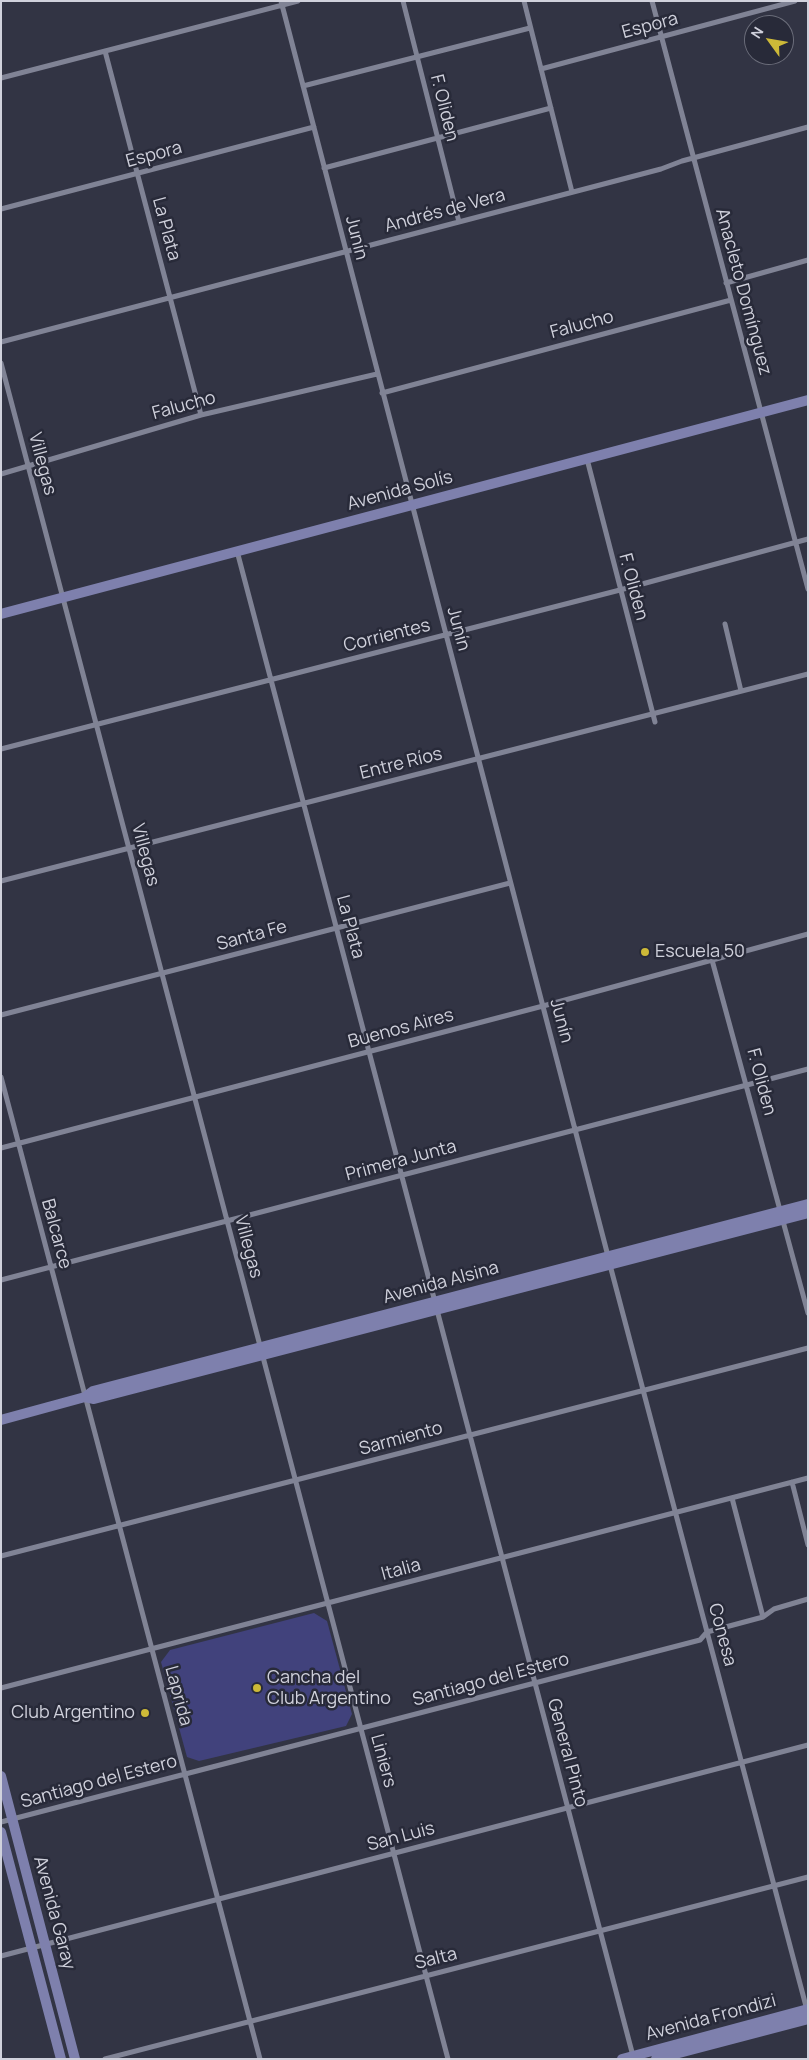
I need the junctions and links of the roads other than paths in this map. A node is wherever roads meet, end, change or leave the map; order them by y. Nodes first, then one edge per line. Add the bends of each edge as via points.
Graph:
1 (298, 1) edge
2 (403, 1) edge
3 (524, 1) edge
4 (652, 1) edge
5 (794, 1) edge
6 (281, 4) edge
7 (530, 28) junction
8 (662, 37) junction
9 (105, 51) junction
10 (417, 57) junction
11 (541, 69) junction
12 (1, 78) edge
13 (303, 86) junction
14 (551, 108) junction
15 (314, 127) junction
16 (808, 127) edge
17 (438, 138) junction
18 (694, 159) junction
19 (324, 168) junction
20 (137, 174) junction
21 (572, 192) junction
22 (1, 209) edge
23 (459, 222) junction
24 (345, 252) junction
25 (808, 260) edge
26 (726, 283) junction
27 (170, 298) junction
28 (731, 300) junction
29 (1, 342) edge
30 (1, 363) edge
31 (377, 374) junction
32 (382, 393) junction
33 (808, 400) edge
34 (760, 412) junction
35 (201, 415) junction
36 (587, 458) junction
37 (28, 466) junction
38 (1, 474) edge
39 (411, 505) junction
40 (808, 539) edge
41 (795, 543) junction
42 (237, 551) junction
43 (808, 589) edge
44 (620, 590) junction
45 (63, 597) junction
46 (1, 614) edge
47 (725, 624) dead end
48 (445, 635) junction
49 (808, 674) edge
50 (271, 680) junction
51 (741, 691) junction
52 (653, 714) junction
53 (655, 722) dead end
54 (96, 725) junction
55 (1, 749) edge
56 (477, 759) junction
57 (303, 804) junction
58 (129, 848) junction
59 (1, 881) edge
60 (510, 883) junction
61 (336, 928) junction
62 (808, 934) edge
63 (712, 960) junction
64 (162, 973) junction
65 (543, 1006) junction
66 (1, 1015) edge
67 (369, 1052) junction
68 (808, 1069) edge
69 (1, 1077) edge
70 (748, 1085) junction
71 (194, 1097) junction
72 (575, 1130) junction
73 (18, 1143) junction
74 (1, 1148) edge
75 (401, 1175) junction
76 (808, 1204) edge
77 (808, 1213) edge
78 (782, 1215) junction
79 (227, 1221) junction
80 (608, 1260) junction
81 (51, 1267) junction
82 (1, 1280) edge
83 (436, 1306) junction
84 (808, 1313) edge
85 (808, 1348) edge
86 (261, 1351) junction
87 (643, 1390) junction
88 (85, 1397) junction
89 (1, 1420) edge
90 (470, 1435) junction
91 (808, 1478) edge
92 (295, 1480) junction
93 (792, 1482) junction
94 (732, 1498) junction
95 (675, 1512) junction
96 (119, 1526) junction
97 (808, 1545) edge
98 (1, 1556) edge
99 (502, 1558) junction
100 (808, 1599) edge
101 (328, 1603) junction
102 (763, 1617) junction
103 (707, 1632) junction
104 (152, 1649) junction
105 (535, 1683) junction
106 (1, 1688) edge
107 (360, 1728) junction
108 (808, 1745) edge
109 (741, 1762) junction
110 (185, 1774) junction
111 (1, 1776) edge
112 (568, 1808) junction
113 (12, 1819) junction
114 (1, 1822) edge
115 (1, 1832) edge
116 (394, 1853) junction
117 (808, 1877) edge
118 (774, 1886) junction
119 (218, 1899) junction
120 (600, 1931) junction
121 (45, 1944) junction
122 (31, 1948) junction
123 (1, 1956) edge
124 (426, 1976) junction
125 (808, 2012) edge
126 (250, 2021) junction
127 (634, 2057) edge
128 (62, 2059) edge
129 (75, 2059) edge
130 (105, 2059) edge
131 (260, 2059) edge
132 (448, 2059) edge
133 (622, 2059) edge
134 (656, 2059) edge

1 - 6 street
2 - 10 street, F. Oliden
3 - 7 street
4 - 8 street, Anacleto Domínguez
5 - 8 street, Espora
6 - 9 street
6 - 13 street, Junín
7 - 10 street
7 - 11 street
8 - 11 street, Espora
8 - 18 street, Anacleto Domínguez
9 - 12 street
9 - 20 street, La Plata
10 - 13 street
10 - 17 street, F. Oliden
11 - 14 street
13 - 15 street, Junín
14 - 17 street
14 - 21 street
15 - 19 street, Junín
15 - 20 street, Espora
16 - 18 street, Andrés de Vera
17 - 19 street
17 - 23 street, F. Oliden
18 - 21 street, Andrés de Vera
18 - 26 street, Anacleto Domínguez
19 - 24 street, Junín
20 - 22 street, Espora
20 - 27 street, La Plata
21 - 23 street, Andrés de Vera
23 - 24 street, Andrés de Vera
24 - 27 street, Andrés de Vera
24 - 31 street, Junín
25 - 26 street
26 - 28 street, Anacleto Domínguez
27 - 29 street, Andrés de Vera
27 - 35 street, La Plata
28 - 32 street, Falucho
28 - 34 street, Anacleto Domínguez
30 - 37 street, Villegas
31 - 32 street, Junín
31 - 35 street, Falucho
32 - 39 street, Junín
33 - 34 street, Avenida Solís
34 - 36 street, Avenida Solís
34 - 41 street, Anacleto Domínguez
35 - 37 street, Falucho
36 - 39 street, Avenida Solís
36 - 44 street, F. Oliden
37 - 38 street, Falucho
37 - 45 street, Villegas
39 - 42 street, Avenida Solís
39 - 48 street, Junín
40 - 41 street, Corrientes
41 - 43 street, Anacleto Domínguez
41 - 44 street, Corrientes
42 - 45 street, Avenida Solís
42 - 50 street, La Plata
44 - 48 street, Corrientes
44 - 52 street, F. Oliden
45 - 46 street, Avenida Solís
45 - 54 street, Villegas
47 - 51 street
48 - 50 street, Corrientes
48 - 56 street, Junín
49 - 51 street, Entre Ríos
50 - 54 street, Corrientes
50 - 57 street, La Plata
51 - 52 street, Entre Ríos
52 - 53 street, F. Oliden
52 - 56 street, Entre Ríos
54 - 55 street, Corrientes
54 - 58 street, Villegas
56 - 57 street, Entre Ríos
56 - 60 street, Junín
57 - 58 street, Entre Ríos
57 - 61 street, La Plata
58 - 59 street, Entre Ríos
58 - 64 street, Villegas
60 - 61 street, Santa Fe
60 - 65 street, Junín
61 - 64 street, Santa Fe
61 - 67 street, La Plata
62 - 63 street, Buenos Aires
63 - 65 street, Buenos Aires
63 - 70 street, F. Oliden
64 - 66 street, Santa Fe
64 - 71 street, Villegas
65 - 67 street, Buenos Aires
65 - 72 street, Junín
67 - 71 street, Buenos Aires
67 - 75 street, La Plata
68 - 70 street, Primera Junta
69 - 73 street, Balcarce
70 - 72 street, Primera Junta
70 - 78 street, F. Oliden
71 - 73 street, Buenos Aires
71 - 79 street, Villegas
72 - 75 street, Primera Junta
72 - 80 street, Junín
73 - 74 street, Buenos Aires
73 - 81 street, Balcarce
75 - 79 street, Primera Junta
75 - 83 street, La Plata
76 - 78 street, Avenida Alsina
77 - 78 street, Avenida Alsina
78 - 80 street, Avenida Alsina
78 - 84 street, F. Oliden
79 - 81 street, Primera Junta
79 - 86 street, Villegas
80 - 83 street, Avenida Alsina
80 - 87 street, Conesa
81 - 82 street, Primera Junta
81 - 88 street, Balcarce
83 - 86 street, Avenida Alsina
83 - 90 street, General Pinto
85 - 87 street, Sarmiento
86 - 88 street, Avenida Alsina via 93,1391
86 - 92 street, Liniers
87 - 90 street, Sarmiento
87 - 95 street, Conesa
88 - 89 street, Avenida Alsina
88 - 96 street, Laprida
90 - 92 street, Sarmiento
90 - 99 street, General Pinto
91 - 93 street, Italia
92 - 96 street, Sarmiento
92 - 101 street, Liniers
93 - 94 street, Italia
93 - 97 street
94 - 95 street, Italia
94 - 102 street
95 - 99 street, Italia
95 - 103 street, Conesa
96 - 98 street, Sarmiento
96 - 104 street, Laprida
99 - 101 street, Italia
99 - 105 street, General Pinto
100 - 102 street, Santiago del Estero via 774,1609
101 - 104 street, Italia
101 - 107 street, Liniers
102 - 103 street, Santiago del Estero
103 - 105 street, Santiago del Estero via 700,1640
103 - 109 street, Conesa
104 - 106 street, Italia
104 - 110 street, Laprida
105 - 107 street, Santiago del Estero
105 - 112 street, General Pinto
107 - 110 street, Santiago del Estero
107 - 116 street, Liniers
108 - 109 street, San Luis
109 - 112 street, San Luis
109 - 118 street, Conesa
110 - 113 street, Santiago del Estero
110 - 119 street, Laprida
111 - 113 street, Avenida Garay
112 - 116 street, San Luis
112 - 120 street, General Pinto
113 - 114 street, Santiago del Estero
113 - 121 street, Avenida Garay
115 - 122 street, Avenida Garay
116 - 119 street, San Luis
116 - 124 street, Liniers
117 - 118 street, Salta
118 - 120 street, Salta
118 - 125 street, Conesa
119 - 121 street, San Luis
119 - 126 street, Laprida
120 - 124 street, Salta
120 - 127 street, General Pinto
121 - 122 street, San Luis
121 - 129 street, Avenida Garay
122 - 123 street, San Luis
122 - 128 street, Avenida Garay
124 - 126 street, Salta
124 - 132 street, Liniers
125 - 127 street, Avenida Frondizi
125 - 134 street, Avenida Frondizi
126 - 130 street, Salta
126 - 131 street, Laprida
127 - 133 street, Avenida Frondizi

